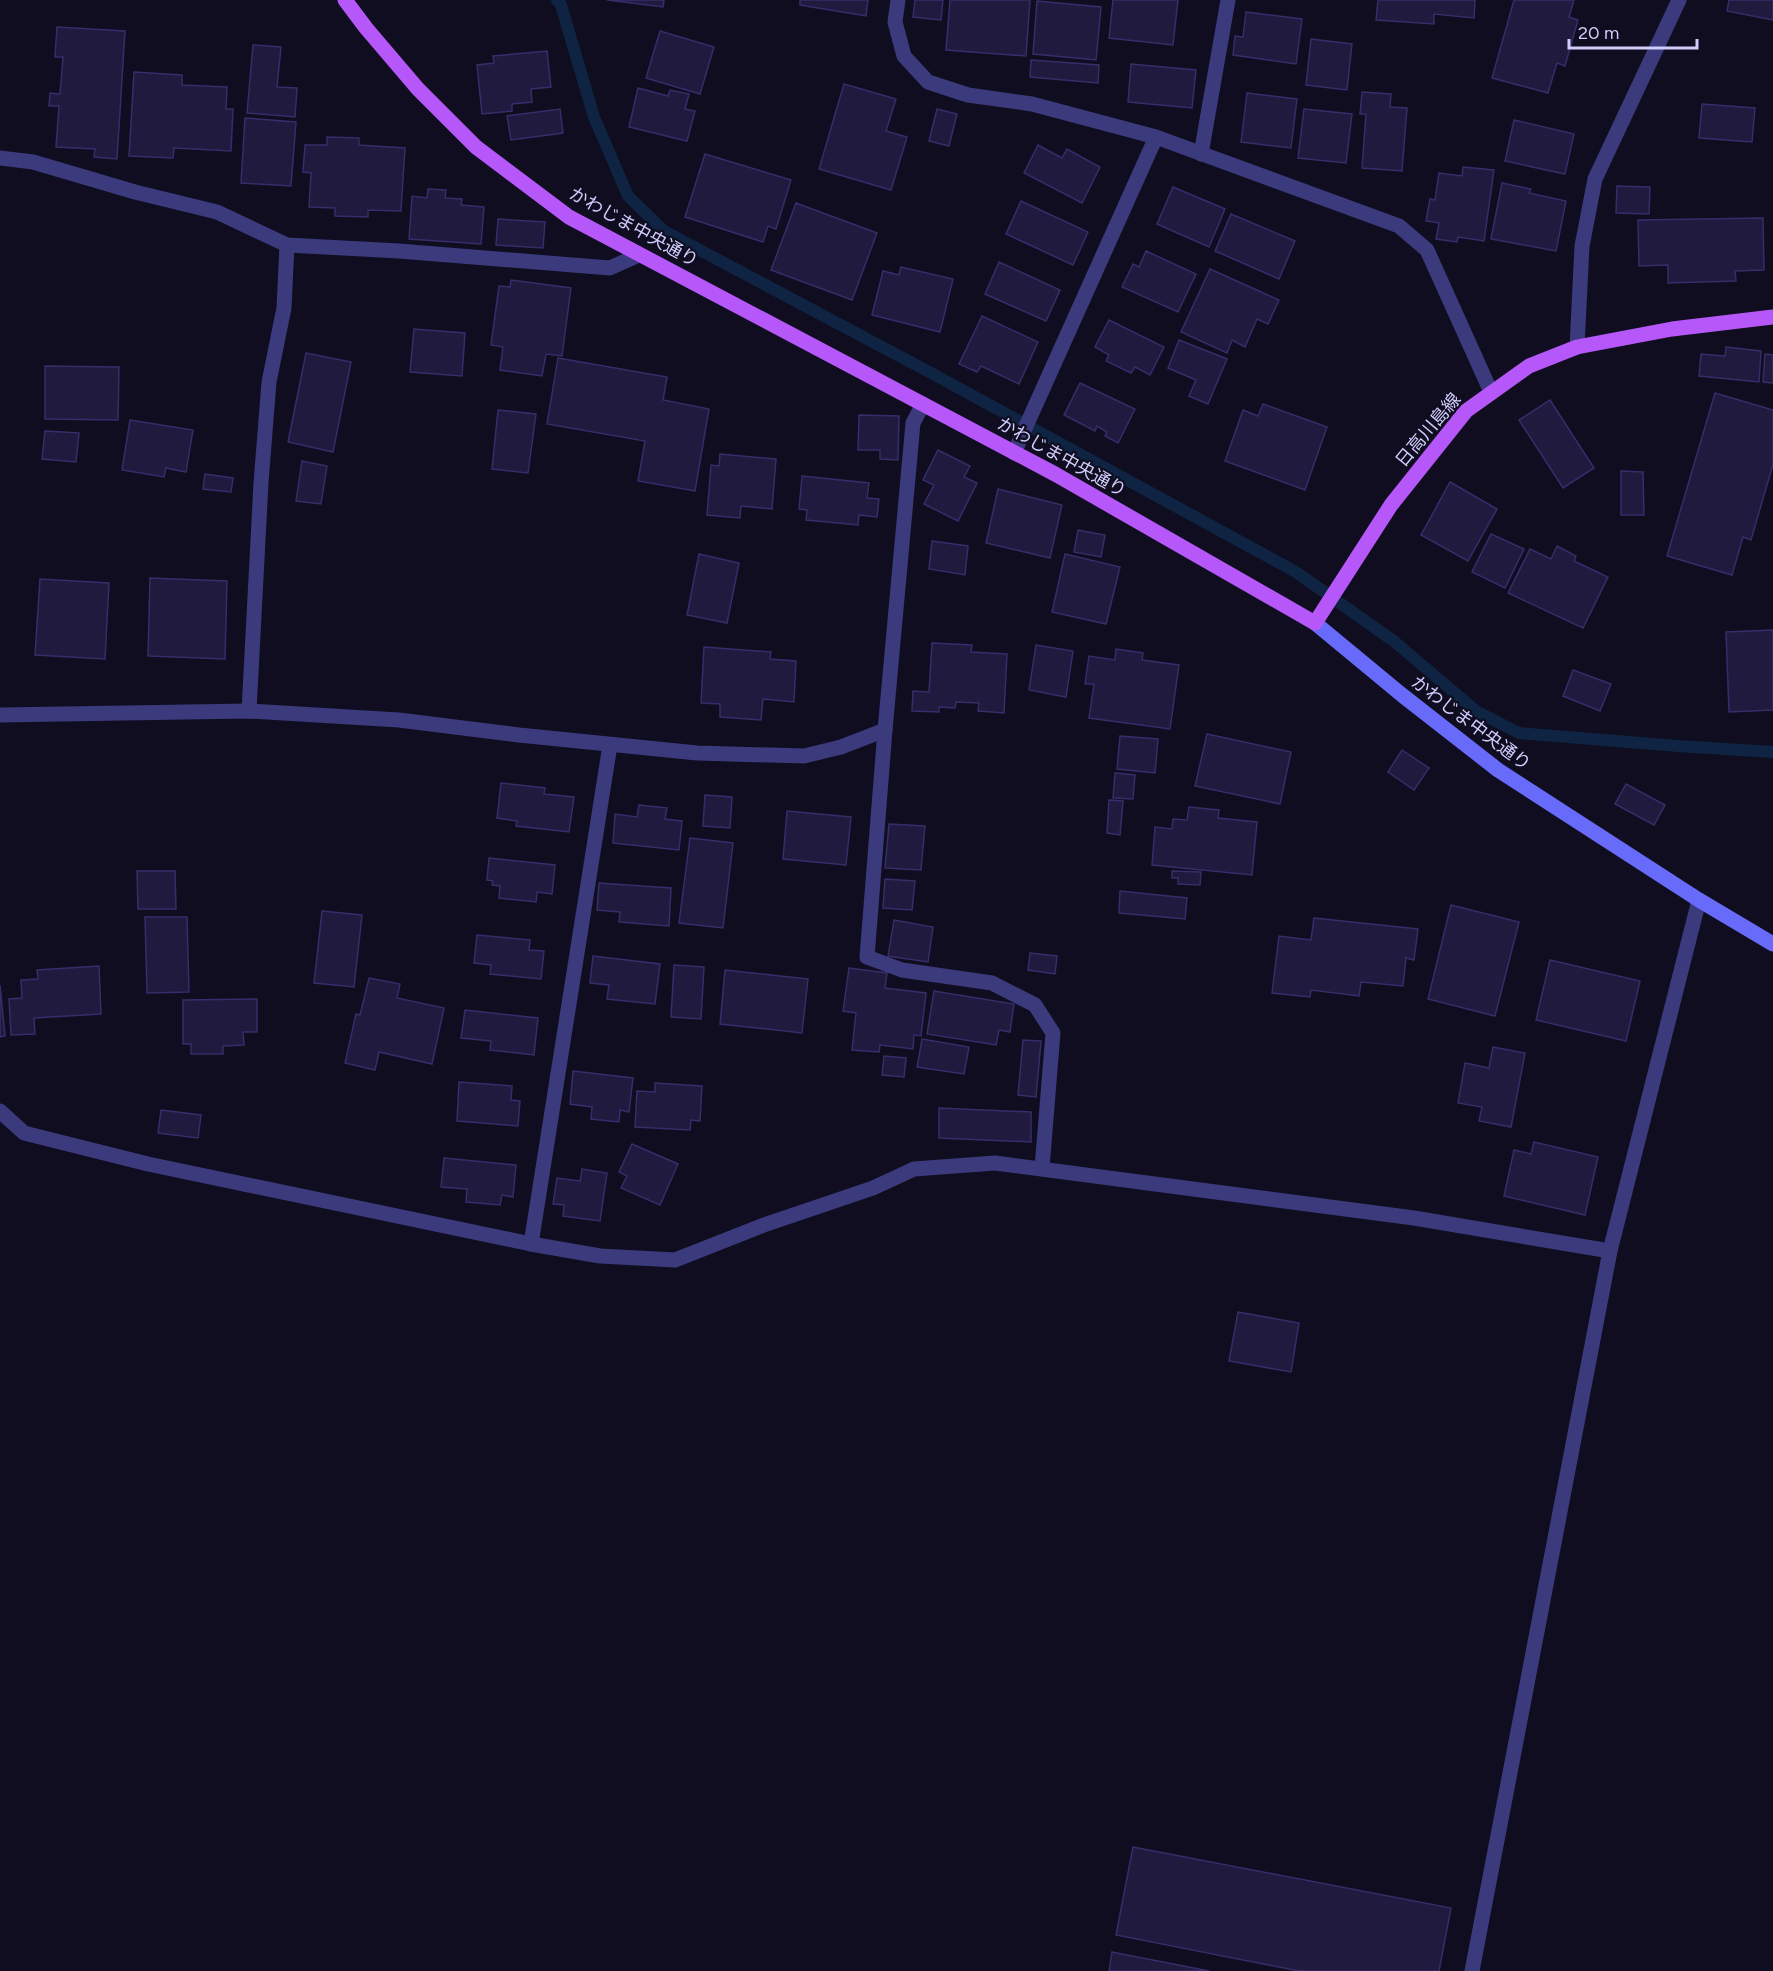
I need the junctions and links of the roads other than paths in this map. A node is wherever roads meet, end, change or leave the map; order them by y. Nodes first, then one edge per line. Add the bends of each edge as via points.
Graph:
1 (345, 0) edge
2 (898, 0) edge
3 (1228, 0) edge
4 (1679, 0) edge
5 (1156, 137) junction
6 (1201, 154) junction
7 (0, 158) edge
8 (287, 245) junction
9 (639, 255) junction
10 (1773, 318) edge
11 (1577, 346) junction
12 (1491, 392) junction
13 (923, 404) junction
14 (1014, 453) junction
15 (1315, 623) junction
16 (249, 711) junction
17 (0, 715) edge
18 (885, 730) junction
19 (610, 745) junction
20 (1699, 900) junction
21 (1773, 944) edge
22 (0, 1111) edge
23 (1042, 1168) junction
24 (531, 1244) junction
25 (1610, 1251) junction
26 (1472, 1971) edge

1 - 9 main road, かわじま中央通り via 418,89 476,147 570,217
2 - 5 street via 895,22 904,56 928,82 968,95 1032,104
3 - 6 street
4 - 11 street via 1595,179 1582,246
5 - 6 street
5 - 14 street
6 - 12 street via 1400,226 1427,250
7 - 8 street via 33,162 217,212
8 - 9 street via 610,268
8 - 16 street via 284,308 269,382
9 - 13 main road, かわじま中央通り
10 - 11 main road, 日高川島線 via 1672,329
11 - 12 main road, 日高川島線 via 1529,366
12 - 15 main road, 日高川島線 via 1466,411 1391,505
13 - 14 main road, かわじま中央通り
13 - 18 street via 913,423
14 - 15 main road, かわじま中央通り
15 - 20 street, かわじま中央通り via 1498,770
16 - 17 street
16 - 19 street via 399,720
18 - 19 street via 804,756 697,753
18 - 23 street via 867,957 902,970 992,983 1035,1005 1053,1033
19 - 24 street
20 - 21 street, かわじま中央通り
20 - 25 street
22 - 24 street via 24,1133 148,1164
23 - 24 street via 995,1162 914,1169 873,1188 675,1260 600,1256
23 - 25 street via 1414,1218
25 - 26 street

